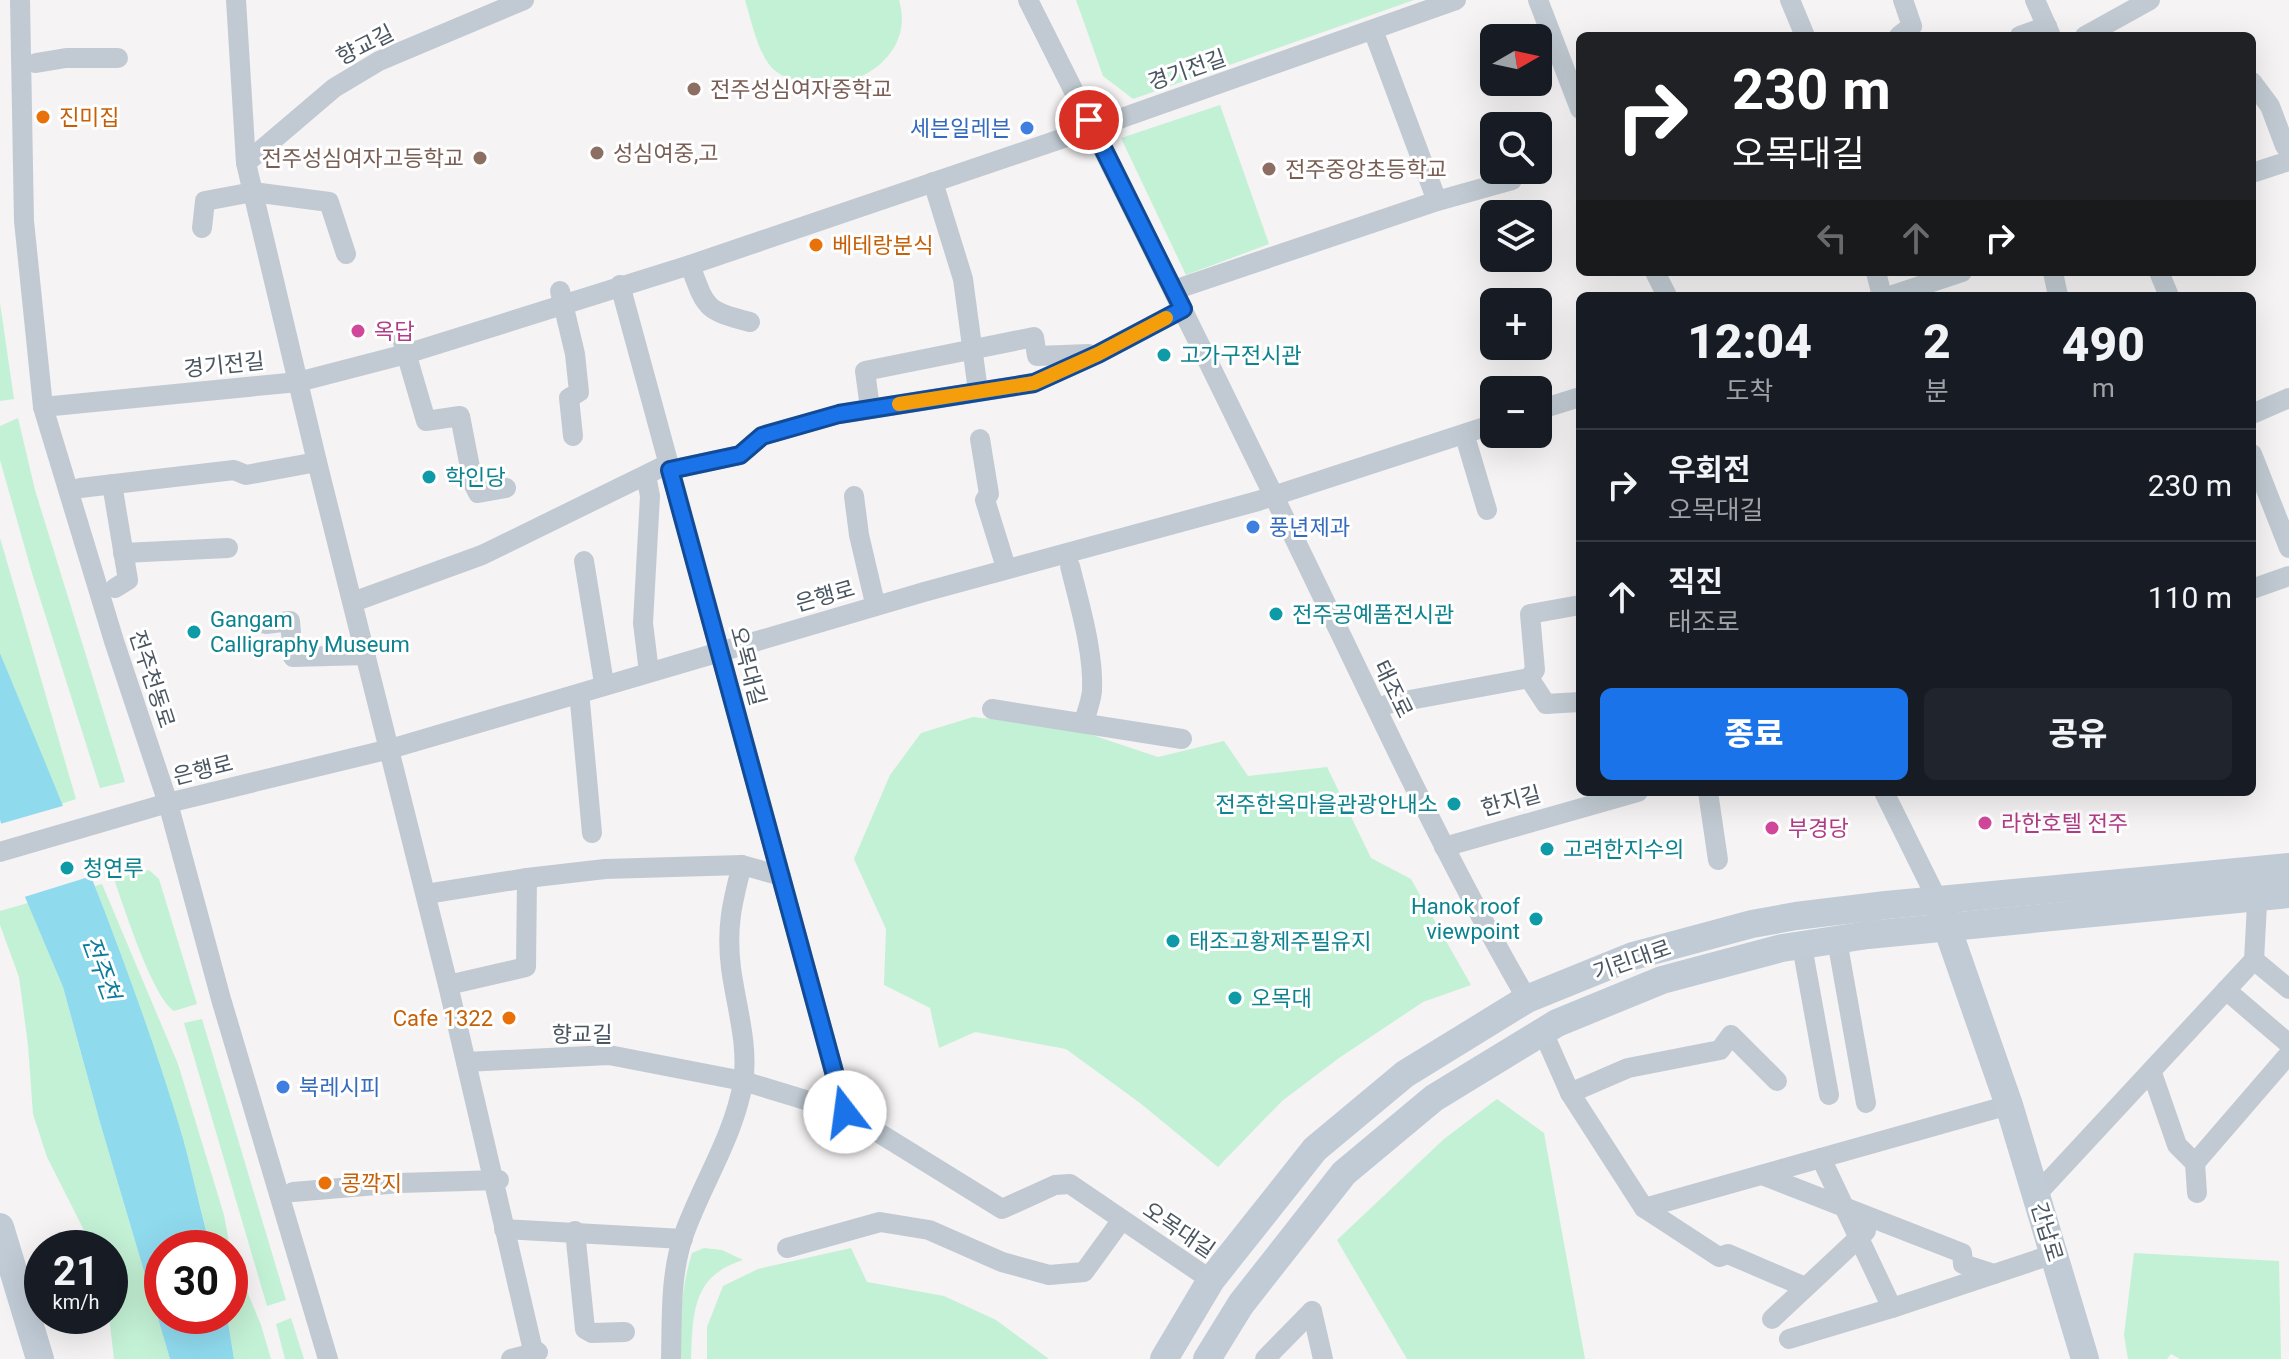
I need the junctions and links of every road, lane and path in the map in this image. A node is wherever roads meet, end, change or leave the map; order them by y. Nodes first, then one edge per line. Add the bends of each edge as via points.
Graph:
1 (20, 0) edge
2 (236, 0) edge
3 (524, 0) edge
4 (1028, 0) edge
5 (1456, 0) edge
6 (1538, 0) edge
7 (1790, 0) edge
8 (1903, 0) edge
9 (2035, 0) edge
10 (2150, 0) edge
11 (1373, 30) junction
12 (2049, 31) edge
13 (1803, 32) edge
14 (1904, 32) edge
15 (2092, 32) edge
16 (118, 58) dead end
17 (36, 63) dead end
18 (2256, 87) edge
19 (1576, 99) edge
20 (1093, 128) junction
21 (2287, 153) edge
22 (246, 163) junction
23 (2256, 171) edge
24 (933, 182) junction
25 (1498, 184) edge
26 (253, 192) junction
27 (1437, 201) junction
28 (202, 228) dead end
29 (346, 254) dead end
30 (690, 265) junction
31 (1950, 276) edge
32 (620, 285) junction
33 (1902, 292) edge
34 (562, 298) junction
35 (1179, 299) junction
36 (750, 322) dead end
37 (404, 346) junction
38 (972, 349) junction
39 (1098, 354) junction
40 (298, 382) junction
41 (978, 391) junction
42 (2289, 398) edge
43 (1576, 406) edge
44 (43, 407) junction
45 (870, 408) junction
46 (1552, 409) edge
47 (2256, 412) edge
48 (1480, 429) edge
49 (573, 436) dead end
50 (980, 439) dead end
51 (1467, 443) dead end
52 (317, 462) junction
53 (2256, 464) edge
54 (669, 467) junction
55 (646, 475) junction
56 (112, 484) junction
57 (80, 488) dead end
58 (506, 488) dead end
59 (854, 496) dead end
60 (1272, 496) junction
61 (1487, 510) dead end
62 (228, 548) dead end
63 (2289, 548) edge
64 (123, 553) junction
65 (584, 561) dead end
66 (1004, 561) dead end
67 (1070, 566) dead end
68 (2289, 576) edge
69 (115, 588) dead end
70 (2256, 588) edge
71 (874, 599) dead end
72 (353, 602) junction
73 (1576, 606) edge
74 (266, 624) dead end
75 (720, 652) junction
76 (366, 655) junction
77 (648, 664) dead end
78 (603, 677) dead end
79 (1529, 678) junction
80 (580, 702) dead end
81 (1576, 702) edge
82 (1388, 704) dead end
83 (992, 709) dead end
84 (1084, 721) junction
85 (1182, 739) dead end
86 (390, 749) junction
87 (1623, 796) edge
88 (1709, 796) edge
89 (1886, 796) edge
90 (168, 803) junction
91 (592, 833) dead end
92 (1444, 847) junction
93 (0, 852) edge
94 (1718, 860) dead end
95 (742, 865) junction
96 (2289, 867) edge
97 (781, 876) junction
98 (527, 878) junction
99 (2258, 884) junction
100 (426, 894) junction
101 (2289, 894) edge
102 (1938, 901) junction
103 (1947, 928) junction
104 (1837, 940) junction
105 (1802, 946) junction
106 (2254, 960) junction
107 (448, 985) junction
108 (2289, 989) edge
109 (2226, 990) junction
110 (1527, 999) junction
111 (1543, 1032) junction
112 (2289, 1044) edge
113 (2289, 1054) edge
114 (466, 1062) junction
115 (2152, 1073) junction
116 (743, 1081) junction
117 (1777, 1081) dead end
118 (1570, 1093) junction
119 (1829, 1095) dead end
120 (1866, 1103) dead end
121 (2009, 1105) junction
122 (845, 1112) junction
123 (1821, 1158) junction
124 (2195, 1163) junction
125 (1762, 1175) junction
126 (496, 1180) junction
127 (293, 1192) dead end
128 (2197, 1193) dead end
129 (2036, 1195) junction
130 (1844, 1207) junction
131 (1644, 1208) junction
132 (1877, 1220) junction
133 (1121, 1221) junction
134 (0, 1227) edge
135 (504, 1229) junction
136 (575, 1231) junction
137 (1859, 1237) junction
138 (683, 1239) junction
139 (787, 1248) dead end
140 (2054, 1254) junction
141 (1994, 1274) junction
142 (1211, 1280) junction
143 (1805, 1287) junction
144 (1892, 1308) junction
145 (1772, 1319) dead end
146 (625, 1332) dead end
147 (1789, 1339) dead end
148 (536, 1355) edge
149 (40, 1359) edge
150 (328, 1359) edge
151 (511, 1359) edge
152 (671, 1359) edge
153 (1164, 1359) edge
154 (1207, 1359) edge
155 (1265, 1359) edge
156 (1323, 1359) edge
157 (2085, 1359) edge

1 - 44 street, 전주천동로 via 24,221
2 - 22 street
3 - 22 street, 향교길 via 379,61 334,88
4 - 20 street, 태조로
5 - 11 street, 경기전길
6 - 19 street
7 - 13 street
8 - 14 street via 1912,26
9 - 12 street
10 - 15 street
11 - 20 street, 경기전길
11 - 27 street
16 - 17 street
18 - 21 street via 2270,106
20 - 24 street, 경기전길
20 - 35 street, 태조로
21 - 23 street
22 - 26 street
24 - 30 street, 경기전길
24 - 38 street via 963,279
25 - 27 street
26 - 28 street via 205,201
26 - 29 street via 329,202
26 - 40 street
27 - 35 street
30 - 32 street, 경기전길
30 - 36 street via 704,300 718,314
31 - 33 street
32 - 34 street, 경기전길
32 - 54 street, 오목대길
34 - 37 street, 경기전길
34 - 49 street via 579,392 569,398
35 - 39 street
35 - 60 street, 태조로
37 - 40 street, 경기전길
37 - 58 street via 426,421 460,416 478,493
38 - 39 street via 1034,337 1037,356
38 - 41 street
38 - 45 street via 865,371
39 - 41 street via 1034,383
40 - 44 street, 경기전길
40 - 52 street
41 - 45 street
42 - 47 street
43 - 46 street
44 - 90 street, 전주천동로
45 - 54 street via 762,436 740,455
48 - 60 street, 은행로
50 - 66 street via 989,494 985,500
51 - 61 street
52 - 56 street via 246,475 234,470
52 - 72 street
53 - 63 street
54 - 55 street
54 - 75 street, 오목대길
55 - 72 street via 482,555
55 - 77 street via 650,496 643,623
56 - 57 street
56 - 64 street
59 - 71 street, 은행로
60 - 75 street, 은행로
60 - 92 street, 태조로
62 - 64 street
64 - 69 street via 128,580
65 - 78 street
67 - 84 street via 1091,673
68 - 70 street
72 - 76 street
73 - 79 street via 1530,614 1535,670
74 - 76 street via 290,621 293,657
75 - 86 street, 은행로
75 - 97 street, 오목대길
76 - 86 street
79 - 81 street via 1546,704
79 - 82 street, 태조로
80 - 91 street
83 - 84 street
84 - 85 street
86 - 90 street, 은행로
86 - 100 street
87 - 92 street, 한지길
88 - 94 street
89 - 102 street
90 - 93 street, 은행로
90 - 150 street, 전주천동로
92 - 110 street, 태조로
95 - 97 street
95 - 98 street via 605,869
95 - 116 street via 729,913
96 - 99 street, 기린대로
97 - 122 street, 오목대길
98 - 100 street
98 - 107 street via 526,967
99 - 101 street, 기린대로
99 - 102 street, 기린대로
99 - 103 street, 기린대로
99 - 106 street
100 - 107 street
102 - 103 street, 간납로
102 - 110 street, 기린대로 via 1752,924 1633,956
103 - 104 street, 기린대로
103 - 121 street, 간납로
104 - 105 street, 기린대로
104 - 120 street
105 - 111 street, 기린대로 via 1662,980
105 - 119 street
106 - 108 street
106 - 109 street
107 - 114 street
109 - 112 street
109 - 115 street
110 - 142 street, 기린대로 via 1405,1074 1315,1149
111 - 118 street
111 - 154 street, 기린대로 via 1434,1098 1344,1173 1241,1304
113 - 124 street
114 - 116 street, 향교길 via 609,1055
114 - 126 street
115 - 124 street via 2177,1145
115 - 129 street
116 - 122 street, 오목대길
116 - 138 street via 732,1126
117 - 118 street via 1731,1035 1720,1050 1628,1068
118 - 131 street
121 - 123 street
121 - 129 street, 간납로
122 - 133 street, 오목대길 via 1002,1209 1055,1185 1070,1184
123 - 125 street
123 - 130 street
124 - 128 street
125 - 130 street
125 - 131 street
126 - 127 street
126 - 135 street
129 - 140 street, 간납로
130 - 132 street
130 - 137 street
131 - 143 street via 1719,1257 1728,1254
132 - 137 street
132 - 141 street via 1962,1253 1963,1264
133 - 139 street, 오목대길 via 1084,1272 1049,1275 1002,1262 929,1230 880,1222
133 - 142 street, 오목대길
134 - 149 street
135 - 136 street
135 - 148 street
136 - 138 street
136 - 146 street via 585,1329
137 - 143 street
137 - 144 street
138 - 152 street via 673,1288
140 - 141 street
140 - 157 street, 간납로
141 - 144 street
142 - 153 street, 기린대로
143 - 145 street
144 - 147 street
148 - 151 street
155 - 156 street via 1312,1311

